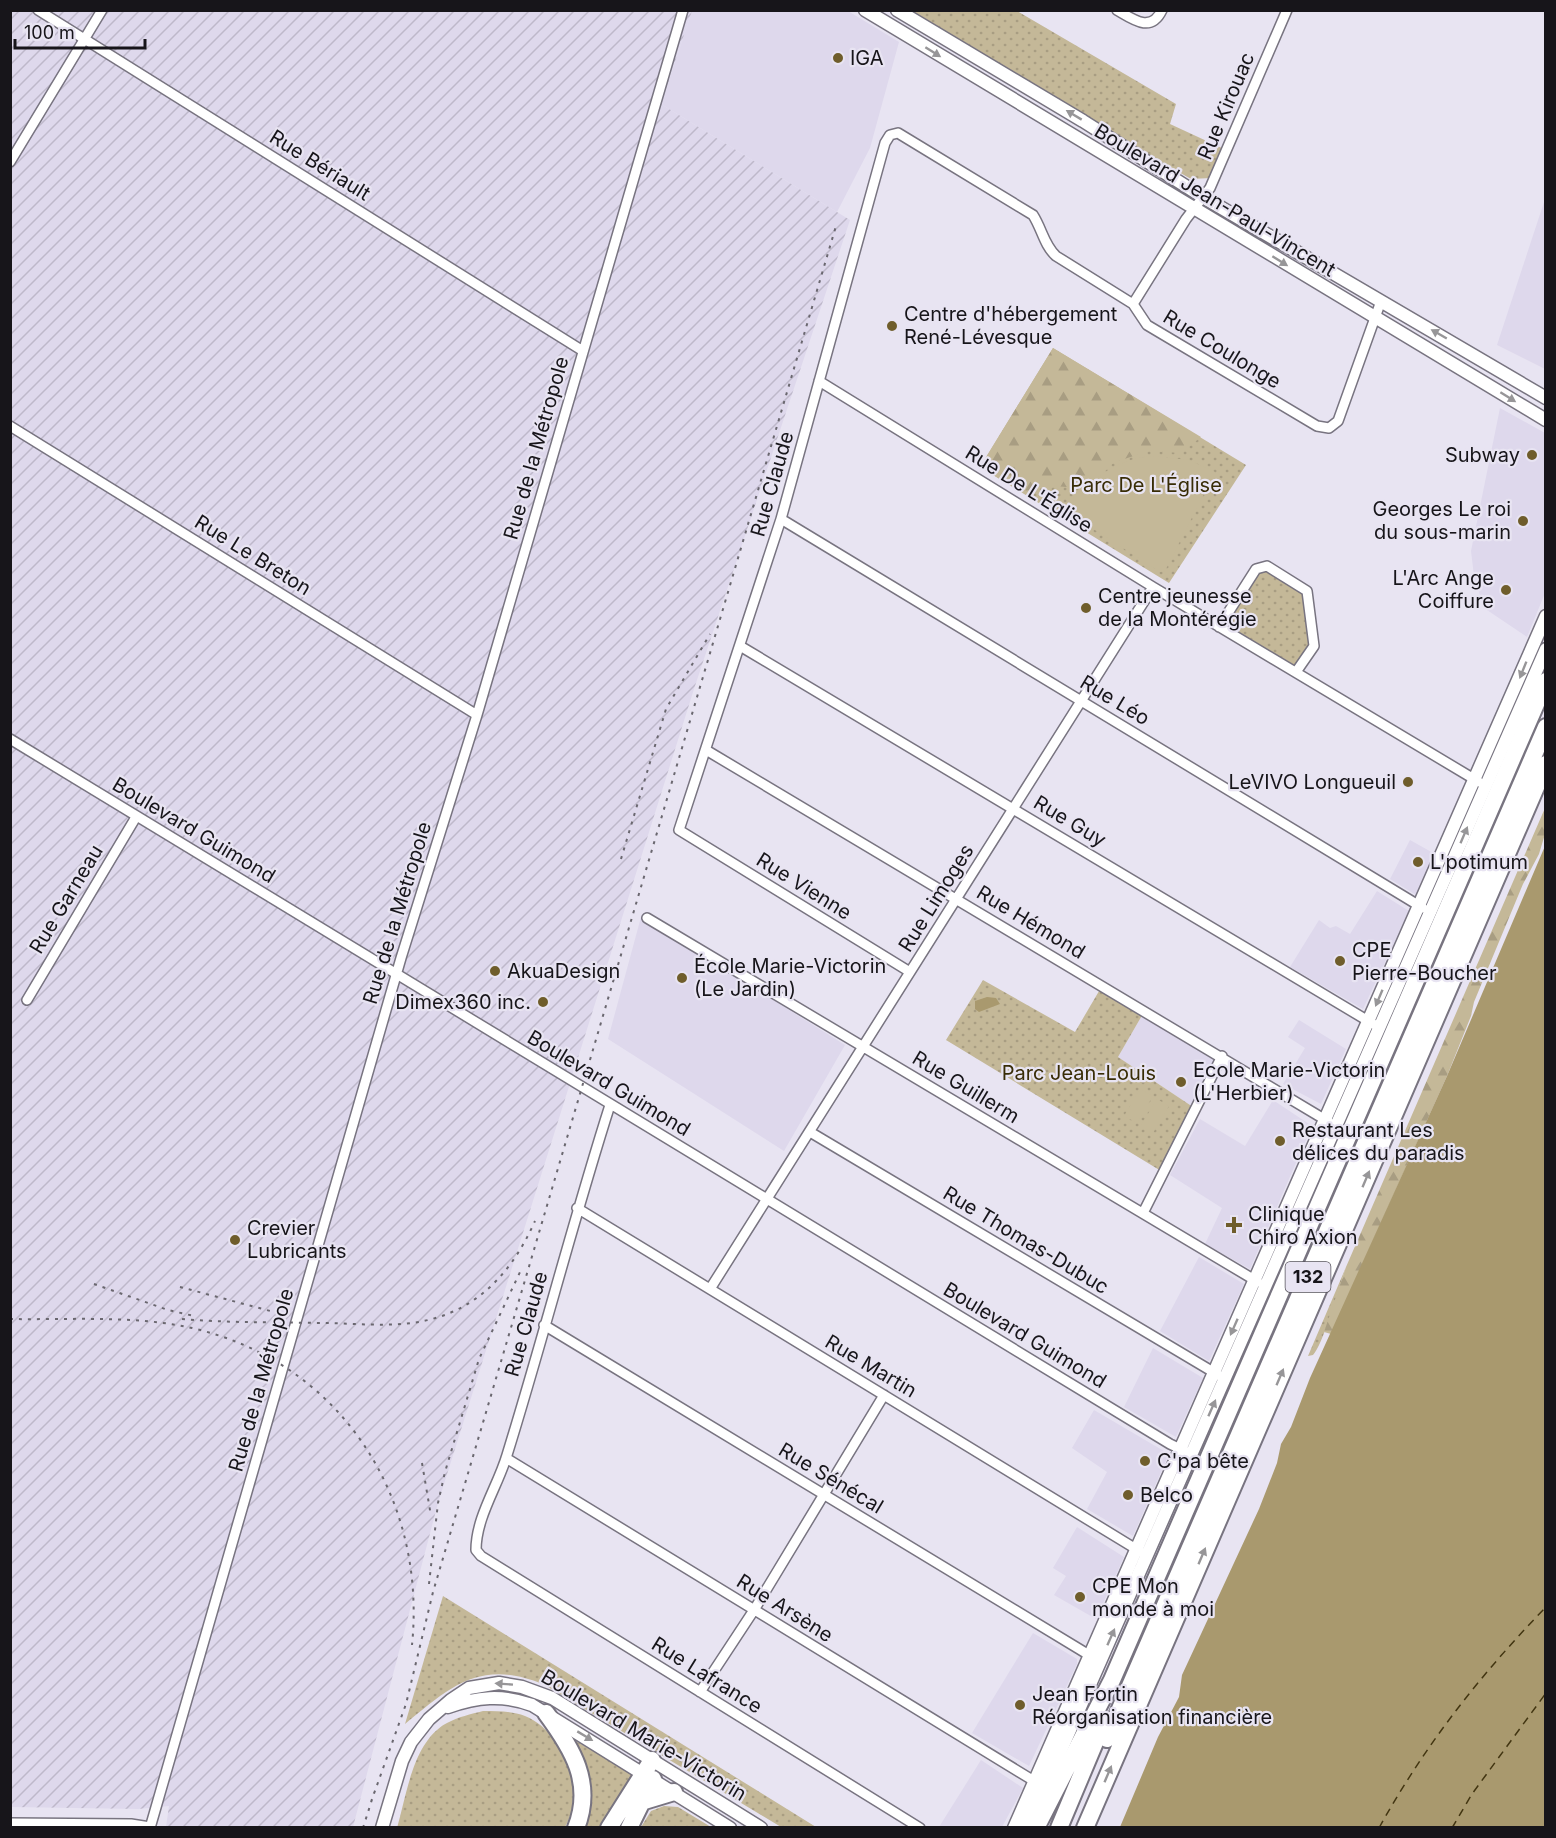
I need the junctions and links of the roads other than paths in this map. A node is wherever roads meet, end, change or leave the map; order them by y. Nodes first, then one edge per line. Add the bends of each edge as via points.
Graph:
1 (38, 10) edge
2 (102, 10) edge
3 (682, 10) edge
4 (866, 10) edge
5 (897, 10) edge
6 (1117, 10) edge
7 (1162, 10) edge
8 (1287, 10) edge
9 (911, 19) junction
10 (905, 34) junction
11 (84, 39) junction
12 (885, 143) joint
13 (10, 162) edge
14 (1203, 197) junction
15 (1194, 208) junction
16 (1381, 301) junction
17 (1133, 304) junction
18 (1374, 319) junction
19 (583, 351) junction
20 (819, 381) junction
21 (1545, 398) edge
22 (1545, 420) edge
23 (10, 426) edge
24 (781, 519) junction
25 (1153, 587) junction
26 (1545, 616) edge
27 (1219, 627) junction
28 (740, 645) junction
29 (1545, 649) edge
30 (1296, 672) junction
31 (1545, 681) edge
32 (1082, 700) junction
33 (1545, 703) edge
34 (477, 715) junction
35 (1545, 727) edge
36 (10, 739) edge
37 (706, 750) junction
38 (1545, 764) edge
39 (1480, 783) junction
40 (1013, 808) junction
41 (136, 817) junction
42 (679, 830) joint
43 (957, 898) junction
44 (1425, 909) junction
45 (647, 918) dead end
46 (910, 972) junction
47 (397, 974) junction
48 (27, 999) dead end
49 (1374, 1025) junction
50 (863, 1047) junction
51 (1222, 1056) junction
52 (610, 1105) junction
53 (1325, 1120) junction
54 (1336, 1126) junction
55 (810, 1132) junction
56 (767, 1200) junction
57 (577, 1208) junction
58 (1143, 1214) junction
59 (1260, 1283) junction
60 (711, 1289) junction
61 (544, 1325) junction
62 (1219, 1376) junction
63 (884, 1395) junction
64 (1186, 1452) junction
65 (506, 1458) junction
66 (824, 1494) junction
67 (1135, 1549) junction
68 (477, 1552) joint
69 (1147, 1555) junction
70 (754, 1610) junction
71 (1088, 1655) junction
72 (1100, 1661) junction
73 (700, 1692) junction
74 (441, 1709) junction
75 (546, 1713) junction
76 (653, 1770) junction
77 (1033, 1780) junction
78 (1045, 1786) junction
79 (674, 1792) junction
80 (641, 1802) junction
81 (10, 1823) edge
82 (150, 1827) edge
83 (382, 1827) edge
84 (576, 1827) edge
85 (609, 1827) edge
86 (629, 1827) edge
87 (730, 1827) edge
88 (761, 1827) edge
89 (920, 1827) edge
90 (1014, 1827) edge
91 (1020, 1827) edge
92 (1036, 1827) edge
93 (1059, 1827) edge
94 (1069, 1827) edge
95 (1085, 1827) edge

1 - 11 street, Rue Bériault
2 - 11 street
3 - 19 street, Rue de la Métropole
4 - 10 street, Boulevard Jean-Paul-Vincent
5 - 9 street, Boulevard Jean-Paul-Vincent
6 - 7 street via 1141,24 1150,24
8 - 14 street, Rue Kirouac
9 - 10 street
14 -> 9 street, Boulevard Jean-Paul-Vincent
10 -> 15 street, Boulevard Jean-Paul-Vincent
11 - 13 street
11 - 19 street, Rue Bériault
12 - 17 street, Rue Coulonge via 890,135 898,133 1033,215 1056,256
12 - 20 street, Rue Claude
14 - 15 street, Rue Kirouac
14 - 16 street, Boulevard Jean-Paul-Vincent
15 - 17 street, Rue Kirouac
15 -> 18 street, Boulevard Jean-Paul-Vincent
16 - 18 street, Rue Coulonge
21 -> 16 street, Boulevard Jean-Paul-Vincent
17 - 18 street, Rue Coulonge via 1147,325 1317,426 1329,428 1338,421
18 -> 22 street, Boulevard Jean-Paul-Vincent
19 - 34 street, Rue de la Métropole
20 - 24 street, Rue Claude
20 - 25 street, Rue De L'Église
23 - 34 street, Rue Le Breton
24 - 28 street, Rue Claude
24 - 32 street, Rue Léo
25 - 27 street, Rue De L'Église
25 - 32 street, Rue Limoges
26 -> 39 street
27 - 30 street, Rue De L'Église
27 - 30 street via 1256,569 1267,566 1307,591 1314,646
28 - 37 street, Rue Claude
28 - 40 street, Rue Guy
29 - 39 street
30 - 39 street, Rue De L'Église
31 - 92 highway via 1117,1670
32 - 40 street, Rue Limoges
32 - 44 street, Rue Léo
33 - 93 highway
34 - 47 street, Rue de la Métropole
35 - 94 highway, 132
36 - 41 street, Boulevard Guimond
37 - 42 street, Rue Claude
37 - 43 street, Rue Hémond
95 -> 38 highway
39 - 44 street
40 - 43 street, Rue Limoges
40 - 49 street, Rue Guy
41 - 47 street, Boulevard Guimond
41 - 48 street, Rue Garneau
42 - 46 street, Rue Vienne
43 - 46 street, Rue Limoges
43 - 51 street, Rue Hémond
44 - 49 street
45 - 50 street, Rue Guillerm
46 - 50 street, Rue Limoges
47 - 52 street, Boulevard Guimond
47 - 82 street, Rue de la Métropole
49 - 53 street
49 - 54 street
50 - 55 street, Rue Limoges
50 - 58 street, Rue Guillerm
51 - 53 street, Rue Hémond
51 - 58 street
52 - 56 street, Boulevard Guimond
52 - 57 street, Rue Claude
53 - 54 street, Rue Hémond
53 - 59 street
54 - 59 street
55 - 56 street, Rue Limoges
55 - 62 street, Rue Thomas-Dubuc
56 - 60 street, Rue Limoges
56 - 64 street, Boulevard Guimond
57 - 60 street, Rue Martin
57 - 61 street, Rue Claude
58 - 59 street, Rue Guillerm
59 - 62 street
60 - 63 street, Rue Martin
61 - 65 street, Rue Claude
61 - 66 street, Rue Sénécal
62 - 64 street
63 - 66 street
63 - 67 street, Rue Martin
64 - 67 street
64 - 69 street
65 - 68 street, Rue Claude via 488,1500
65 - 70 street, Rue Arsène
66 - 70 street
66 - 71 street, Rue Sénécal
67 - 69 street, Rue Martin
67 - 71 street
68 - 73 street, Rue Lafrance
72 -> 69 street
70 - 73 street
70 - 77 street, Rue Arsène
71 - 72 street, Rue Sénécal
71 - 77 street
72 - 78 street
73 - 89 street, Rue Lafrance
74 - 75 street, Boulevard Marie-Victorin via 473,1699 497,1697 519,1700
76 -> 74 street, Boulevard Marie-Victorin via 552,1698 522,1687 500,1683 475,1686
74 - 83 street, Boulevard Marie-Victorin via 421,1728 405,1754
75 -> 76 street, Boulevard Marie-Victorin
75 - 84 highway via 571,1748 580,1772 583,1799
76 - 79 street, Boulevard Marie-Victorin
76 - 80 highway
76 - 85 highway
76 - 88 street, Boulevard Marie-Victorin
77 - 78 street, Rue Arsène
77 - 90 street
78 - 91 street
79 - 80 highway
79 - 87 street, Boulevard Marie-Victorin
80 - 86 highway
81 - 82 street

